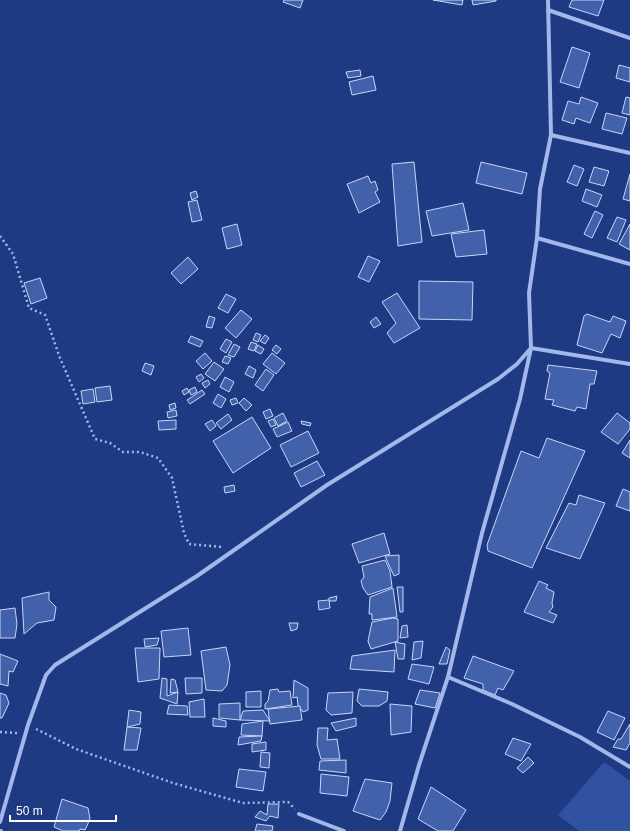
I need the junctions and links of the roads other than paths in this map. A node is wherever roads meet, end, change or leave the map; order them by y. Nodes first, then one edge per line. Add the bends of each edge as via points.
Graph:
1 (548, 0) edge
2 (548, 10) junction
3 (630, 38) edge
4 (551, 135) junction
5 (630, 153) edge
6 (537, 238) junction
7 (630, 264) edge
8 (531, 348) junction
9 (630, 364) edge
10 (448, 677) junction
11 (630, 767) edge
12 (299, 814) road end
13 (0, 822) edge
14 (344, 831) edge
15 (400, 831) edge

1 - 2 street
2 - 3 street
2 - 4 street
4 - 5 street
4 - 6 street via 540,189
6 - 7 street
6 - 8 street via 529,293
8 - 9 street
8 - 10 street via 520,399 482,533
8 - 13 street via 517,364 498,379 327,485 197,576 55,665 46,675 28,725
10 - 11 street via 580,737
10 - 15 street
12 - 14 street

